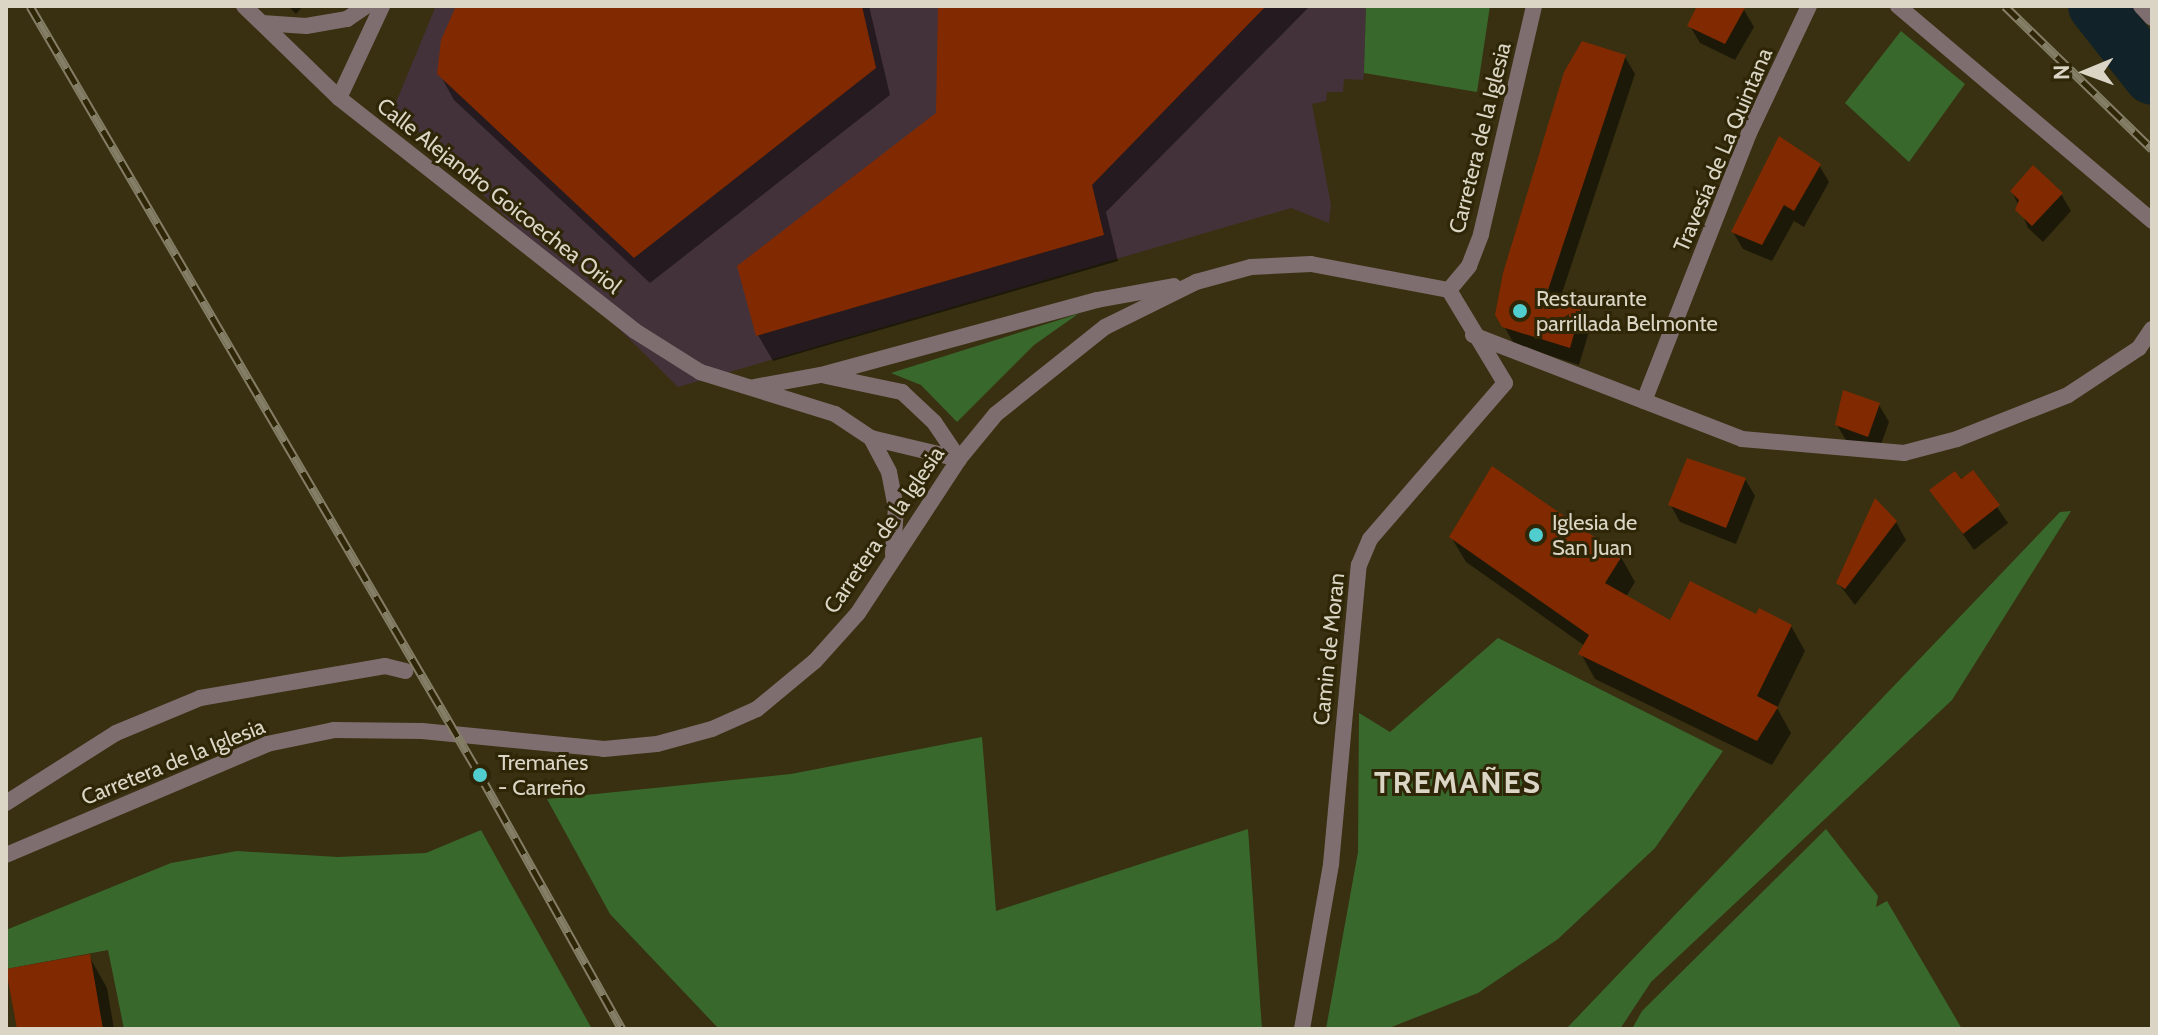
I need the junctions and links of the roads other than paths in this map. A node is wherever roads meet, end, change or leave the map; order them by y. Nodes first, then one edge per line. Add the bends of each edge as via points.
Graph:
1 (244, 6) edge
2 (366, 6) edge
3 (382, 6) edge
4 (1534, 6) edge
5 (1809, 6) edge
6 (1898, 6) edge
7 (2141, 6) edge
8 (2152, 18) edge
9 (262, 23) junction
10 (339, 98) junction
11 (2152, 221) edge
12 (1196, 282) junction
13 (1449, 290) junction
14 (2152, 329) edge
15 (1473, 335) junction
16 (821, 375) junction
17 (748, 388) junction
18 (1644, 401) junction
19 (871, 438) junction
20 (959, 459) junction
21 (893, 556) junction
22 (405, 671) dead end
23 (6, 803) edge
24 (6, 855) edge
25 (1302, 1029) edge

1 - 9 street, Calle Alejandro Goicoechea Oriol
2 - 9 street via 347,19 306,26
3 - 10 street
4 - 13 street, Carretera de la Iglesia via 1481,234 1469,266
5 - 18 street, Travesía de La Quintana via 1749,133
6 - 11 street
7 - 8 street
9 - 10 street, Calle Alejandro Goicoechea Oriol
10 - 17 street, Calle Alejandro Goicoechea Oriol via 635,331 700,372
12 - 13 street, Carretera de la Iglesia via 1251,267 1311,264
12 - 16 street, Calle Alejandro Goicoechea Oriol via 1097,300
12 - 20 street, Carretera de la Iglesia via 1105,327 1035,378
13 - 15 street, Camin de Moran
14 - 18 street via 2139,348 2068,395 1957,439 1904,453 1742,439
15 - 18 street
15 - 25 street, Camin de Moran via 1505,383 1370,539 1359,565 1331,864
16 - 17 street, Calle Alejandro Goicoechea Oriol
16 - 20 street, Calle Alejandro Goicoechea Oriol via 902,392 934,422
17 - 19 street, Calle Alejandro Goicoechea Oriol via 835,414
19 - 20 street, Calle Alejandro Goicoechea Oriol
19 - 21 street, Calle Alejandro Goicoechea Oriol via 889,472 896,507
20 - 21 street, Carretera de la Iglesia
21 - 24 street, Carretera de la Iglesia via 858,613 815,661 757,709 712,729 657,744 604,749 422,731 334,730 267,744
22 - 23 street via 385,666 200,698 116,733

